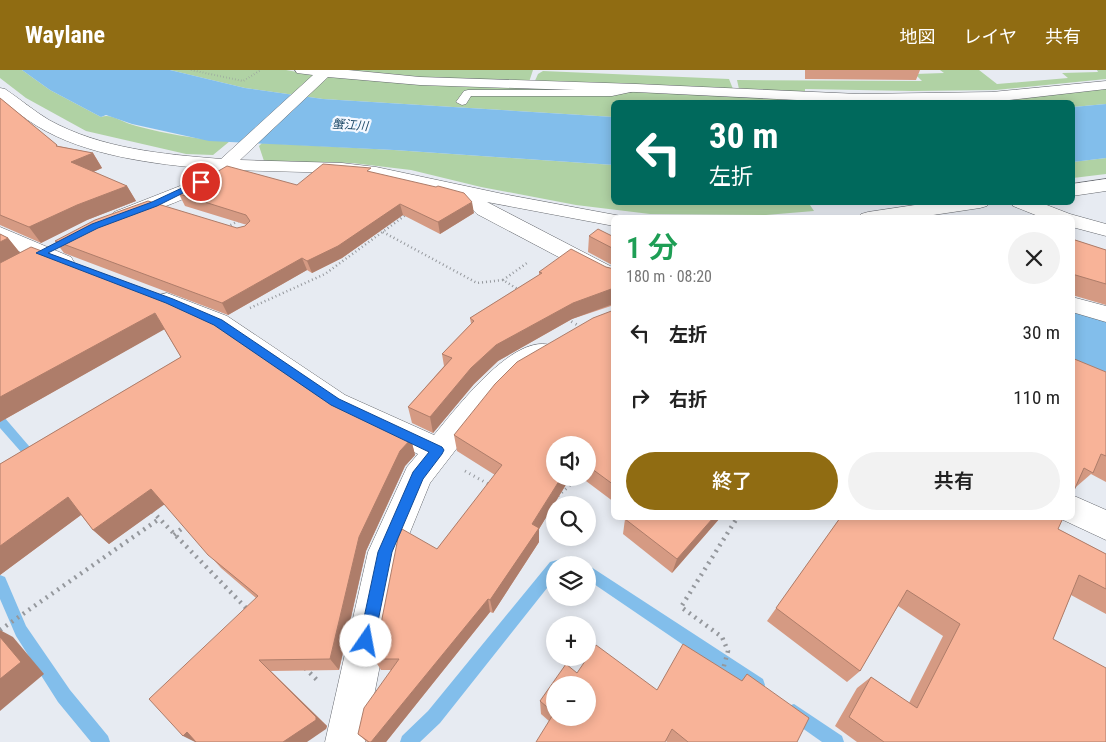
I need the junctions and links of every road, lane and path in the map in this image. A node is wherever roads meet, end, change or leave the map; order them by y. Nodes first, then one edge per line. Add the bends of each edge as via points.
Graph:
1 (191, 70) edge
2 (261, 70) edge
3 (302, 70) edge
4 (323, 73) edge
5 (1106, 85) edge
6 (636, 88) junction
7 (0, 92) edge
8 (462, 102) dead end
9 (230, 161) junction
10 (1106, 185) edge
11 (453, 188) junction
12 (1075, 190) edge
13 (154, 204) junction
14 (959, 205) edge
15 (1028, 205) edge
16 (889, 215) edge
17 (1055, 215) edge
18 (611, 219) edge
19 (1075, 221) edge
20 (236, 222) edge
21 (104, 223) edge
22 (1106, 230) edge
23 (383, 232) junction
24 (0, 234) edge
25 (64, 242) edge
26 (40, 253) junction
27 (16, 266) edge
28 (86, 270) edge
29 (611, 275) edge
30 (142, 291) edge
31 (527, 294) edge
32 (1075, 305) edge
33 (1106, 314) edge
34 (218, 322) junction
35 (574, 323) dead end
36 (436, 452) junction
37 (491, 486) edge
38 (569, 486) edge
39 (558, 496) edge
40 (146, 504) edge
41 (1075, 510) edge
42 (159, 519) junction
43 (736, 520) edge
44 (189, 522) edge
45 (1106, 526) edge
46 (174, 534) junction
47 (248, 611) edge
48 (0, 630) edge
49 (303, 666) edge
50 (720, 678) edge
51 (348, 730) edge

1 - 2 path via 243,81
3 - 4 street
4 - 6 street via 420,81
4 - 9 street
5 - 6 street via 992,97 926,99 859,99
6 - 8 lane via 612,93 468,93
7 - 9 street via 42,123 76,139 146,158
9 - 11 street via 376,172
9 - 13 street via 216,174
10 - 12 street
11 - 18 street
11 - 23 path
11 - 29 street via 484,210
13 - 20 street
13 - 21 street
14 - 16 street
15 - 17 street
19 - 22 street
23 - 31 path via 477,282 503,280
23 - 34 path via 325,274
24 - 26 street
25 - 26 street
26 - 27 street
26 - 28 street
30 - 34 street
32 - 33 street
34 - 36 street via 335,402
35 - 36 street via 508,370 485,392
36 - 37 path
36 - 51 street via 418,476 385,552
38 - 39 path
40 - 42 path
41 - 45 street
42 - 46 path
42 - 48 path
43 - 50 path via 682,607 722,637 728,652
44 - 46 path
46 - 47 path
49 - 51 path

